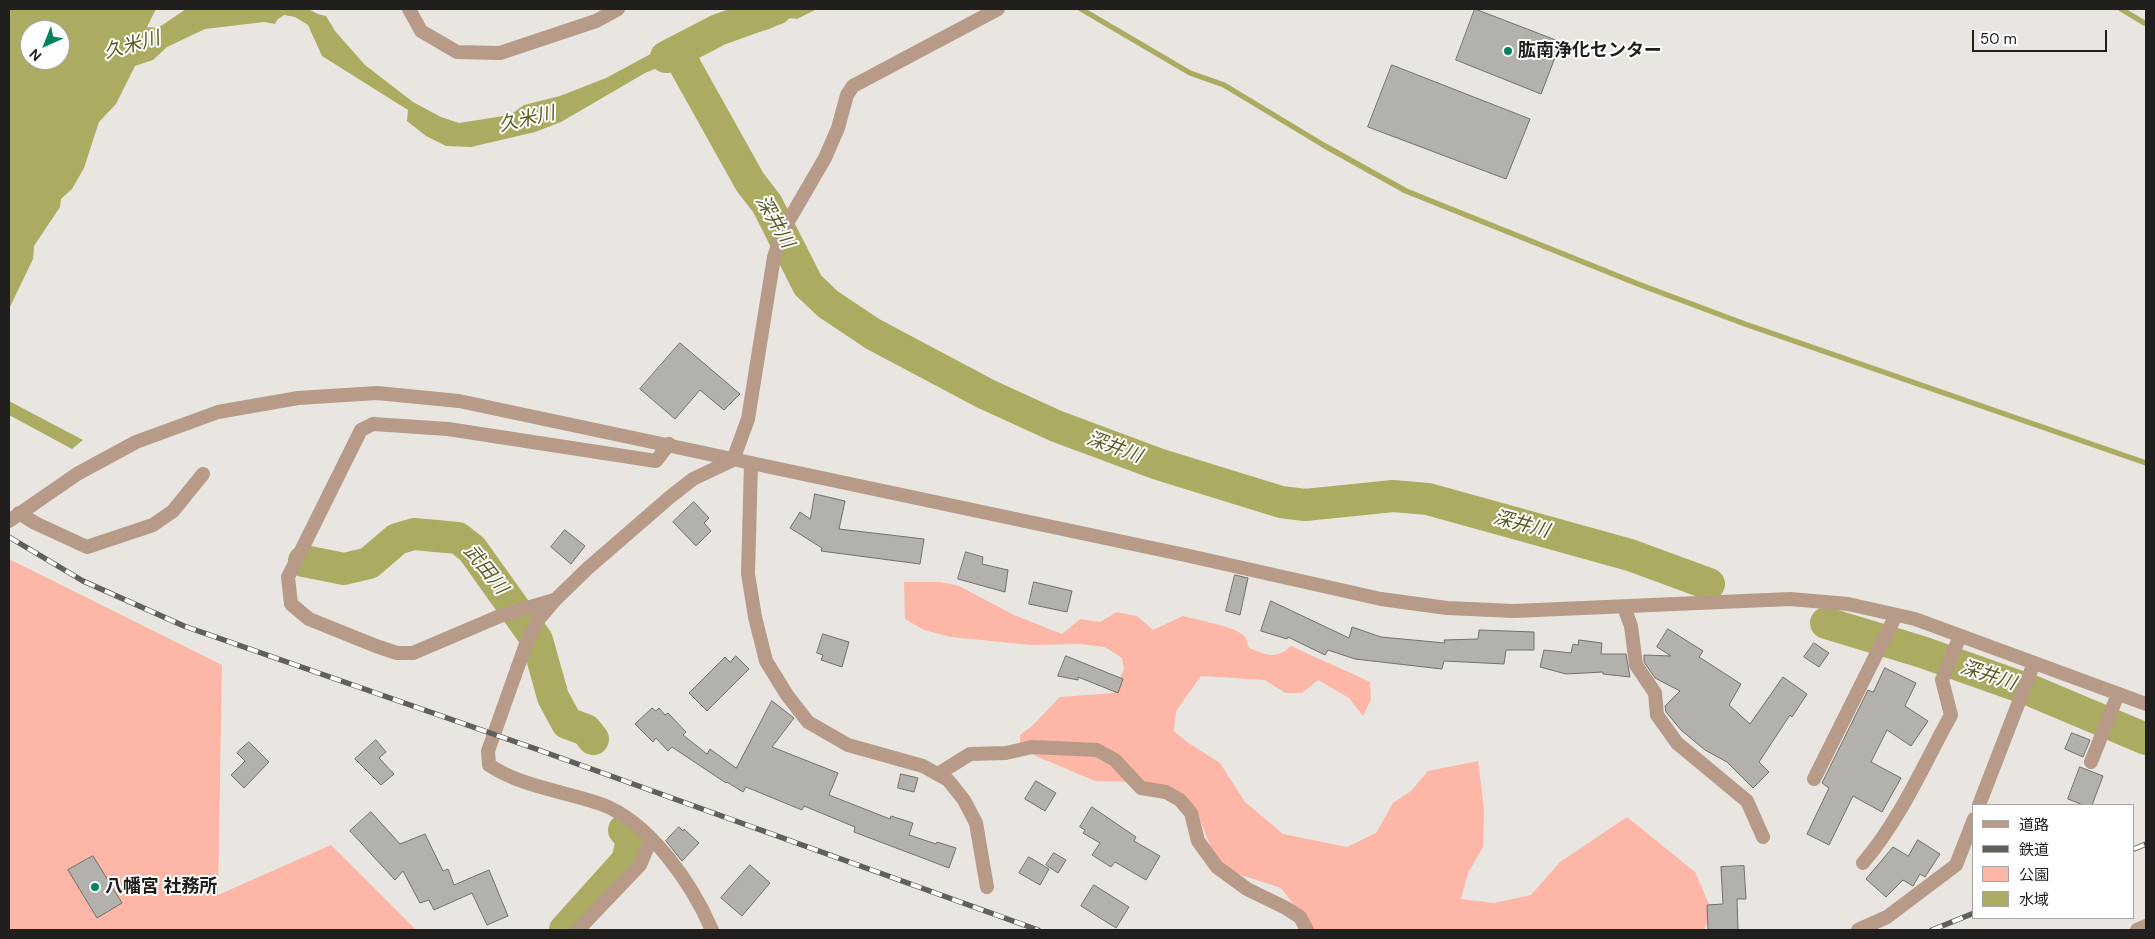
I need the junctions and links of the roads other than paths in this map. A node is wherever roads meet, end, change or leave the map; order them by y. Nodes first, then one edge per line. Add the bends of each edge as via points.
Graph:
1 (410, 9) edge
2 (618, 9) edge
3 (998, 9) edge
4 (669, 444) junction
5 (733, 460) junction
6 (751, 464) junction
7 (203, 474) dead end
8 (14, 517) edge
9 (555, 600) junction
10 (1624, 607) junction
11 (1896, 615) junction
12 (1960, 636) junction
13 (2034, 663) junction
14 (2118, 694) junction
15 (2146, 704) edge
16 (2091, 762) dead end
17 (938, 774) junction
18 (1814, 779) dead end
19 (1979, 804) edge
20 (1972, 824) edge
21 (1763, 837) dead end
22 (651, 839) junction
23 (1863, 863) dead end
24 (986, 887) dead end
25 (2146, 926) edge
26 (578, 930) edge
27 (712, 930) edge
28 (1307, 930) edge
29 (1858, 930) edge
30 (2137, 930) edge

1 - 2 street via 421,31 457,52 500,53 596,20
3 - 5 street via 878,71 853,86 847,95 825,158 780,239 774,257 748,419
4 - 5 street
4 - 8 street via 459,401 377,393 298,398 218,412 136,442 77,474
4 - 9 street via 656,462 448,429 373,424 361,430 288,577 291,604 309,619 397,653 414,654 500,616
5 - 6 street
5 - 9 street via 693,479 670,497
6 - 10 street via 1381,599 1447,608 1514,611
6 - 17 street via 748,574 766,660 774,674 808,722 848,744 923,766
7 - 8 street via 173,511 153,525 87,547
9 - 22 street via 538,620 527,642 488,751 490,765 505,775 602,805 629,819
10 - 11 street via 1790,599 1848,604
10 - 21 street via 1631,626 1636,665 1655,693 1657,715 1677,743 1747,801
11 - 12 street
11 - 18 street
12 - 13 street
12 - 23 street via 1942,680 1951,715 1877,847
13 - 14 street
13 - 19 street
14 - 15 street
14 - 16 street
17 - 24 street via 948,780 964,800 976,823
17 - 28 street via 970,754 1006,753 1032,746 1097,750 1114,760 1141,788 1166,792 1180,800 1191,813 1198,841 1217,867 1247,889 1300,917
20 - 29 street via 1956,865 1888,917
22 - 26 street via 640,865
22 - 27 street via 680,874
25 - 30 street

